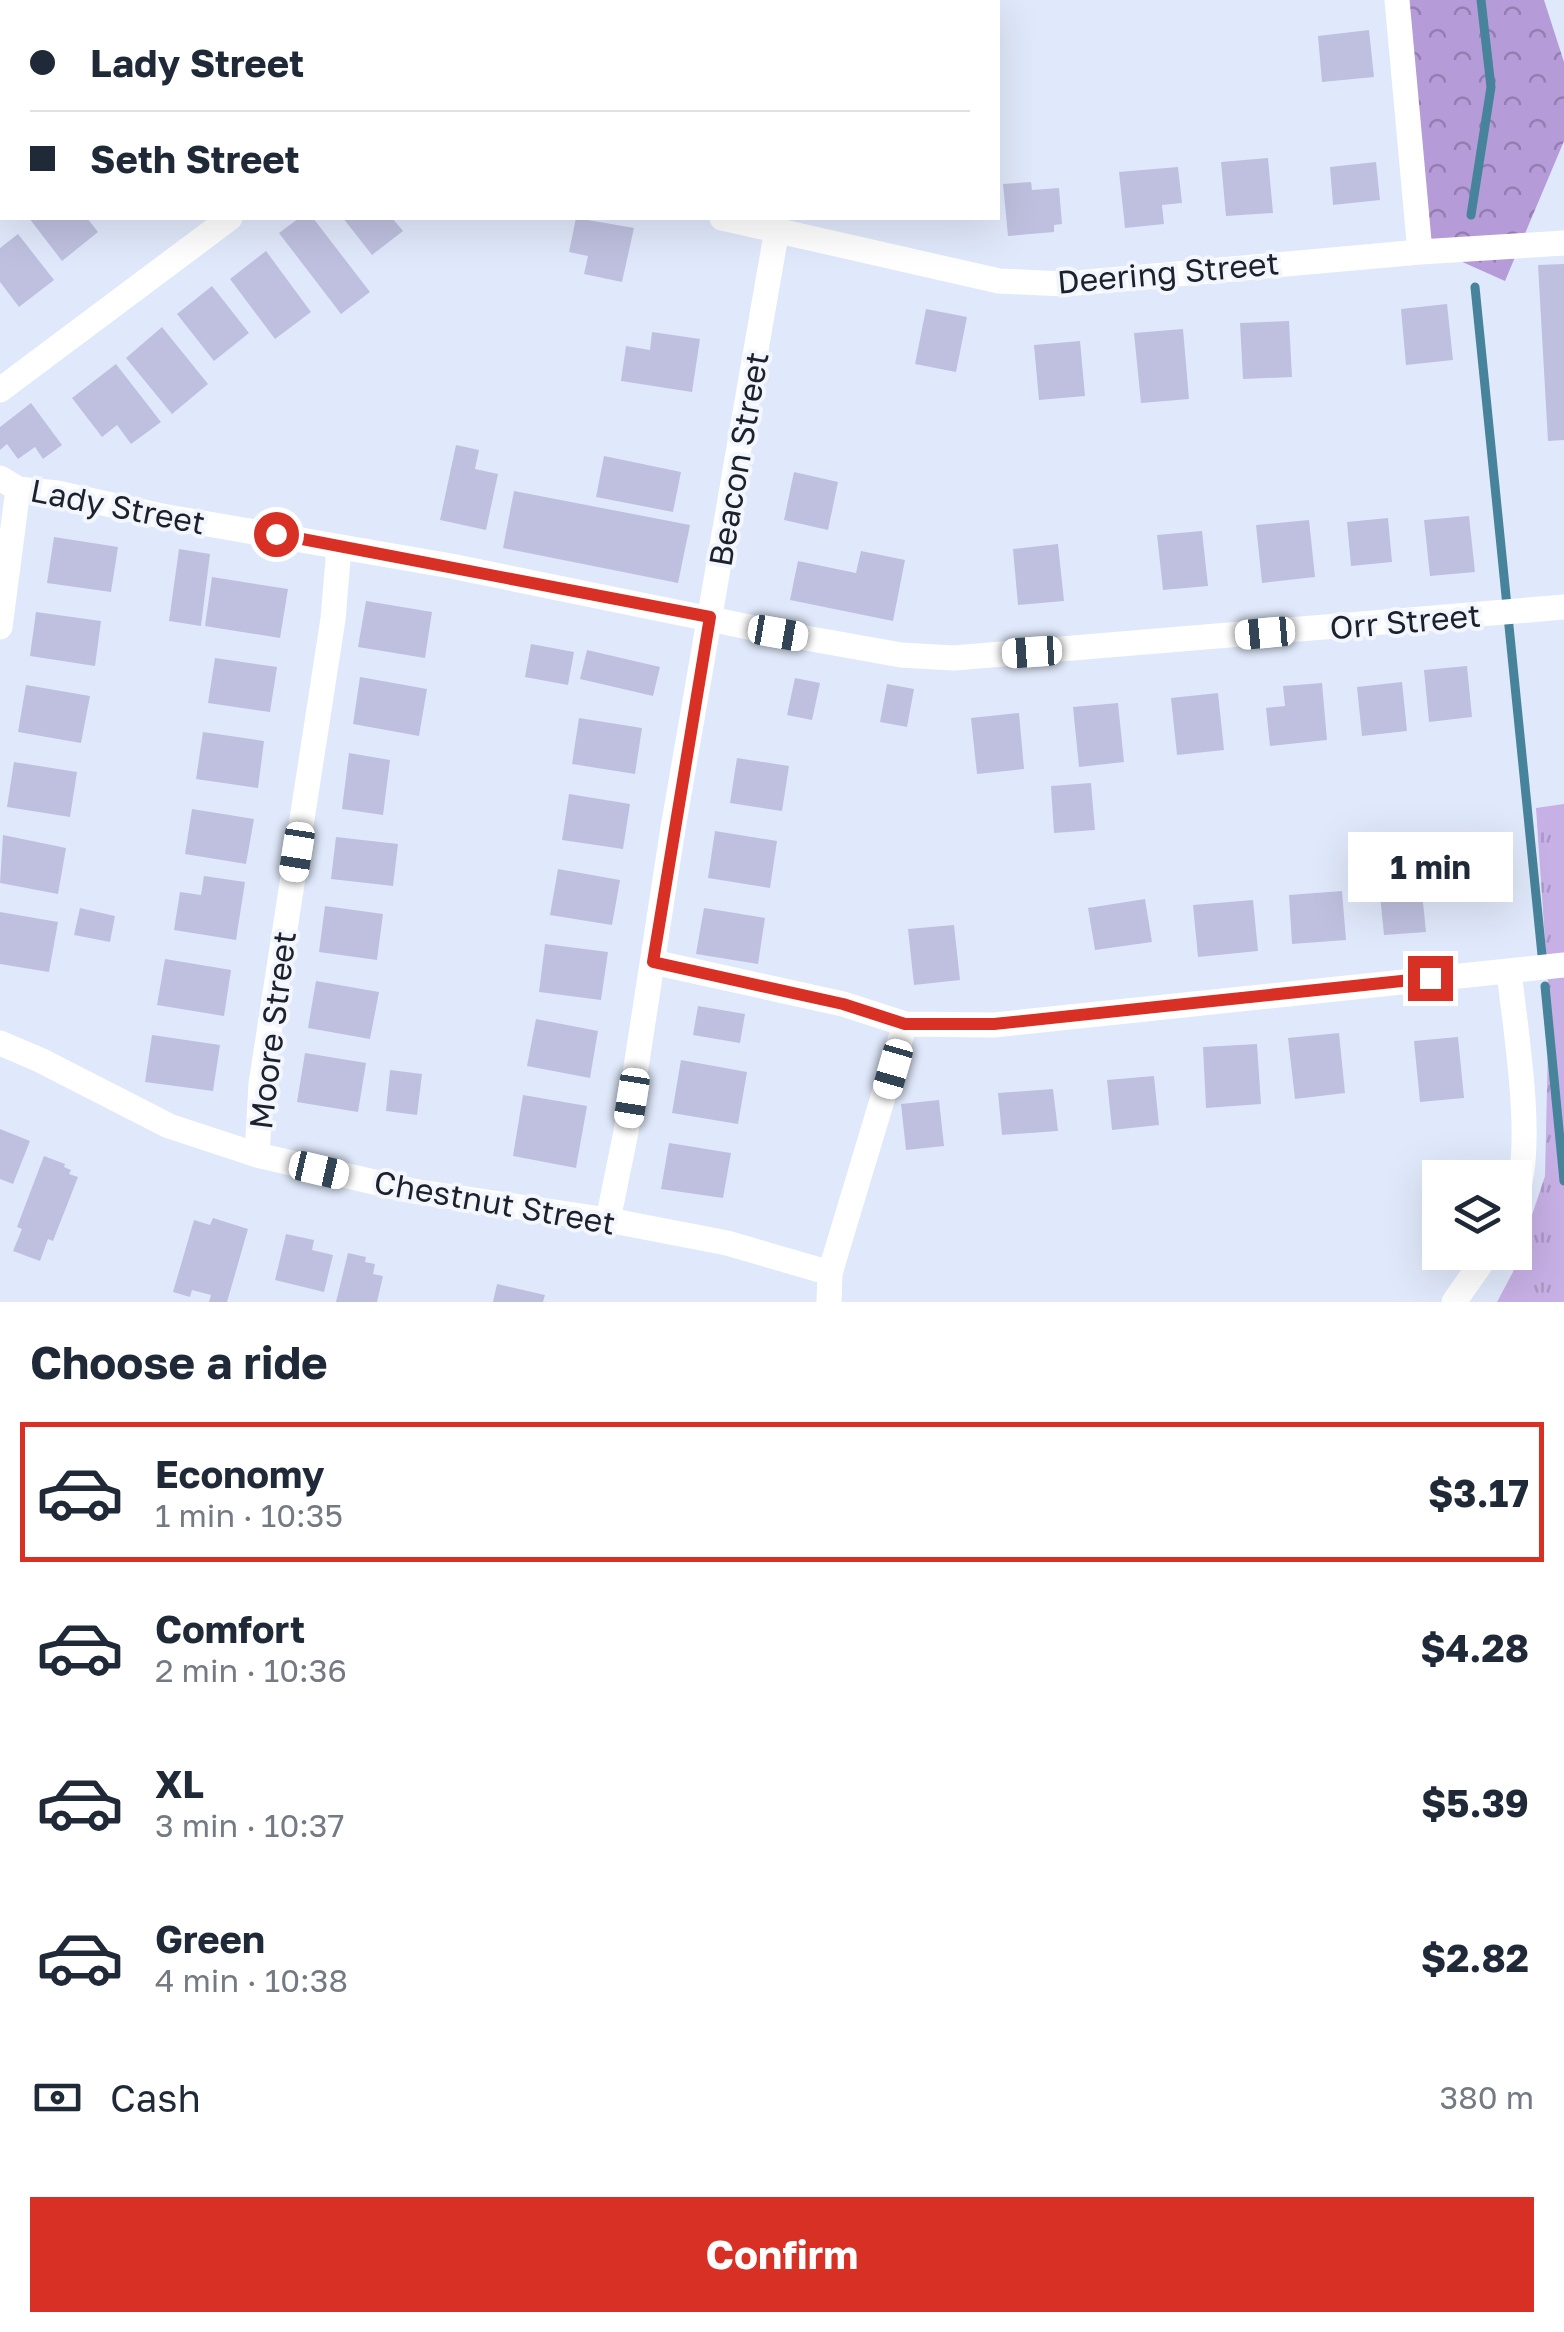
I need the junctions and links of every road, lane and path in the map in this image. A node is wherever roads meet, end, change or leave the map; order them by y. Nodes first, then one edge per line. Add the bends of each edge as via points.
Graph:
1 (1398, 0) edge
2 (227, 220) edge
3 (731, 220) edge
4 (777, 230) junction
5 (1564, 244) edge
6 (1420, 252) junction
7 (0, 390) edge
8 (9, 484) edge
9 (339, 548) junction
10 (1564, 607) edge
11 (710, 617) junction
12 (0, 627) edge
13 (653, 962) junction
14 (1564, 964) edge
15 (1509, 972) junction
16 (905, 1024) junction
17 (0, 1044) edge
18 (256, 1155) junction
19 (1525, 1160) edge
20 (608, 1220) junction
21 (1476, 1270) edge
22 (830, 1272) junction
23 (830, 1302) edge
24 (1454, 1302) edge

1 - 6 street
2 - 7 street
3 - 4 street, Deering Street
4 - 6 street, Deering Street via 1000,281 1065,284
4 - 11 street, Beacon Street
5 - 6 street, Deering Street
8 - 9 street, Lady Street
8 - 12 street
9 - 11 street, Lady Street
9 - 18 street, Moore Street
10 - 11 street, Orr Street via 954,658 901,655
11 - 13 street, Beacon Street
13 - 16 street
13 - 20 street, Beacon Street
14 - 15 street
15 - 16 street via 994,1024
15 - 19 street
16 - 22 street
17 - 18 street, Chestnut Street via 169,1126
18 - 20 street, Chestnut Street via 413,1191
20 - 22 street, Chestnut Street
21 - 24 street
22 - 23 street

